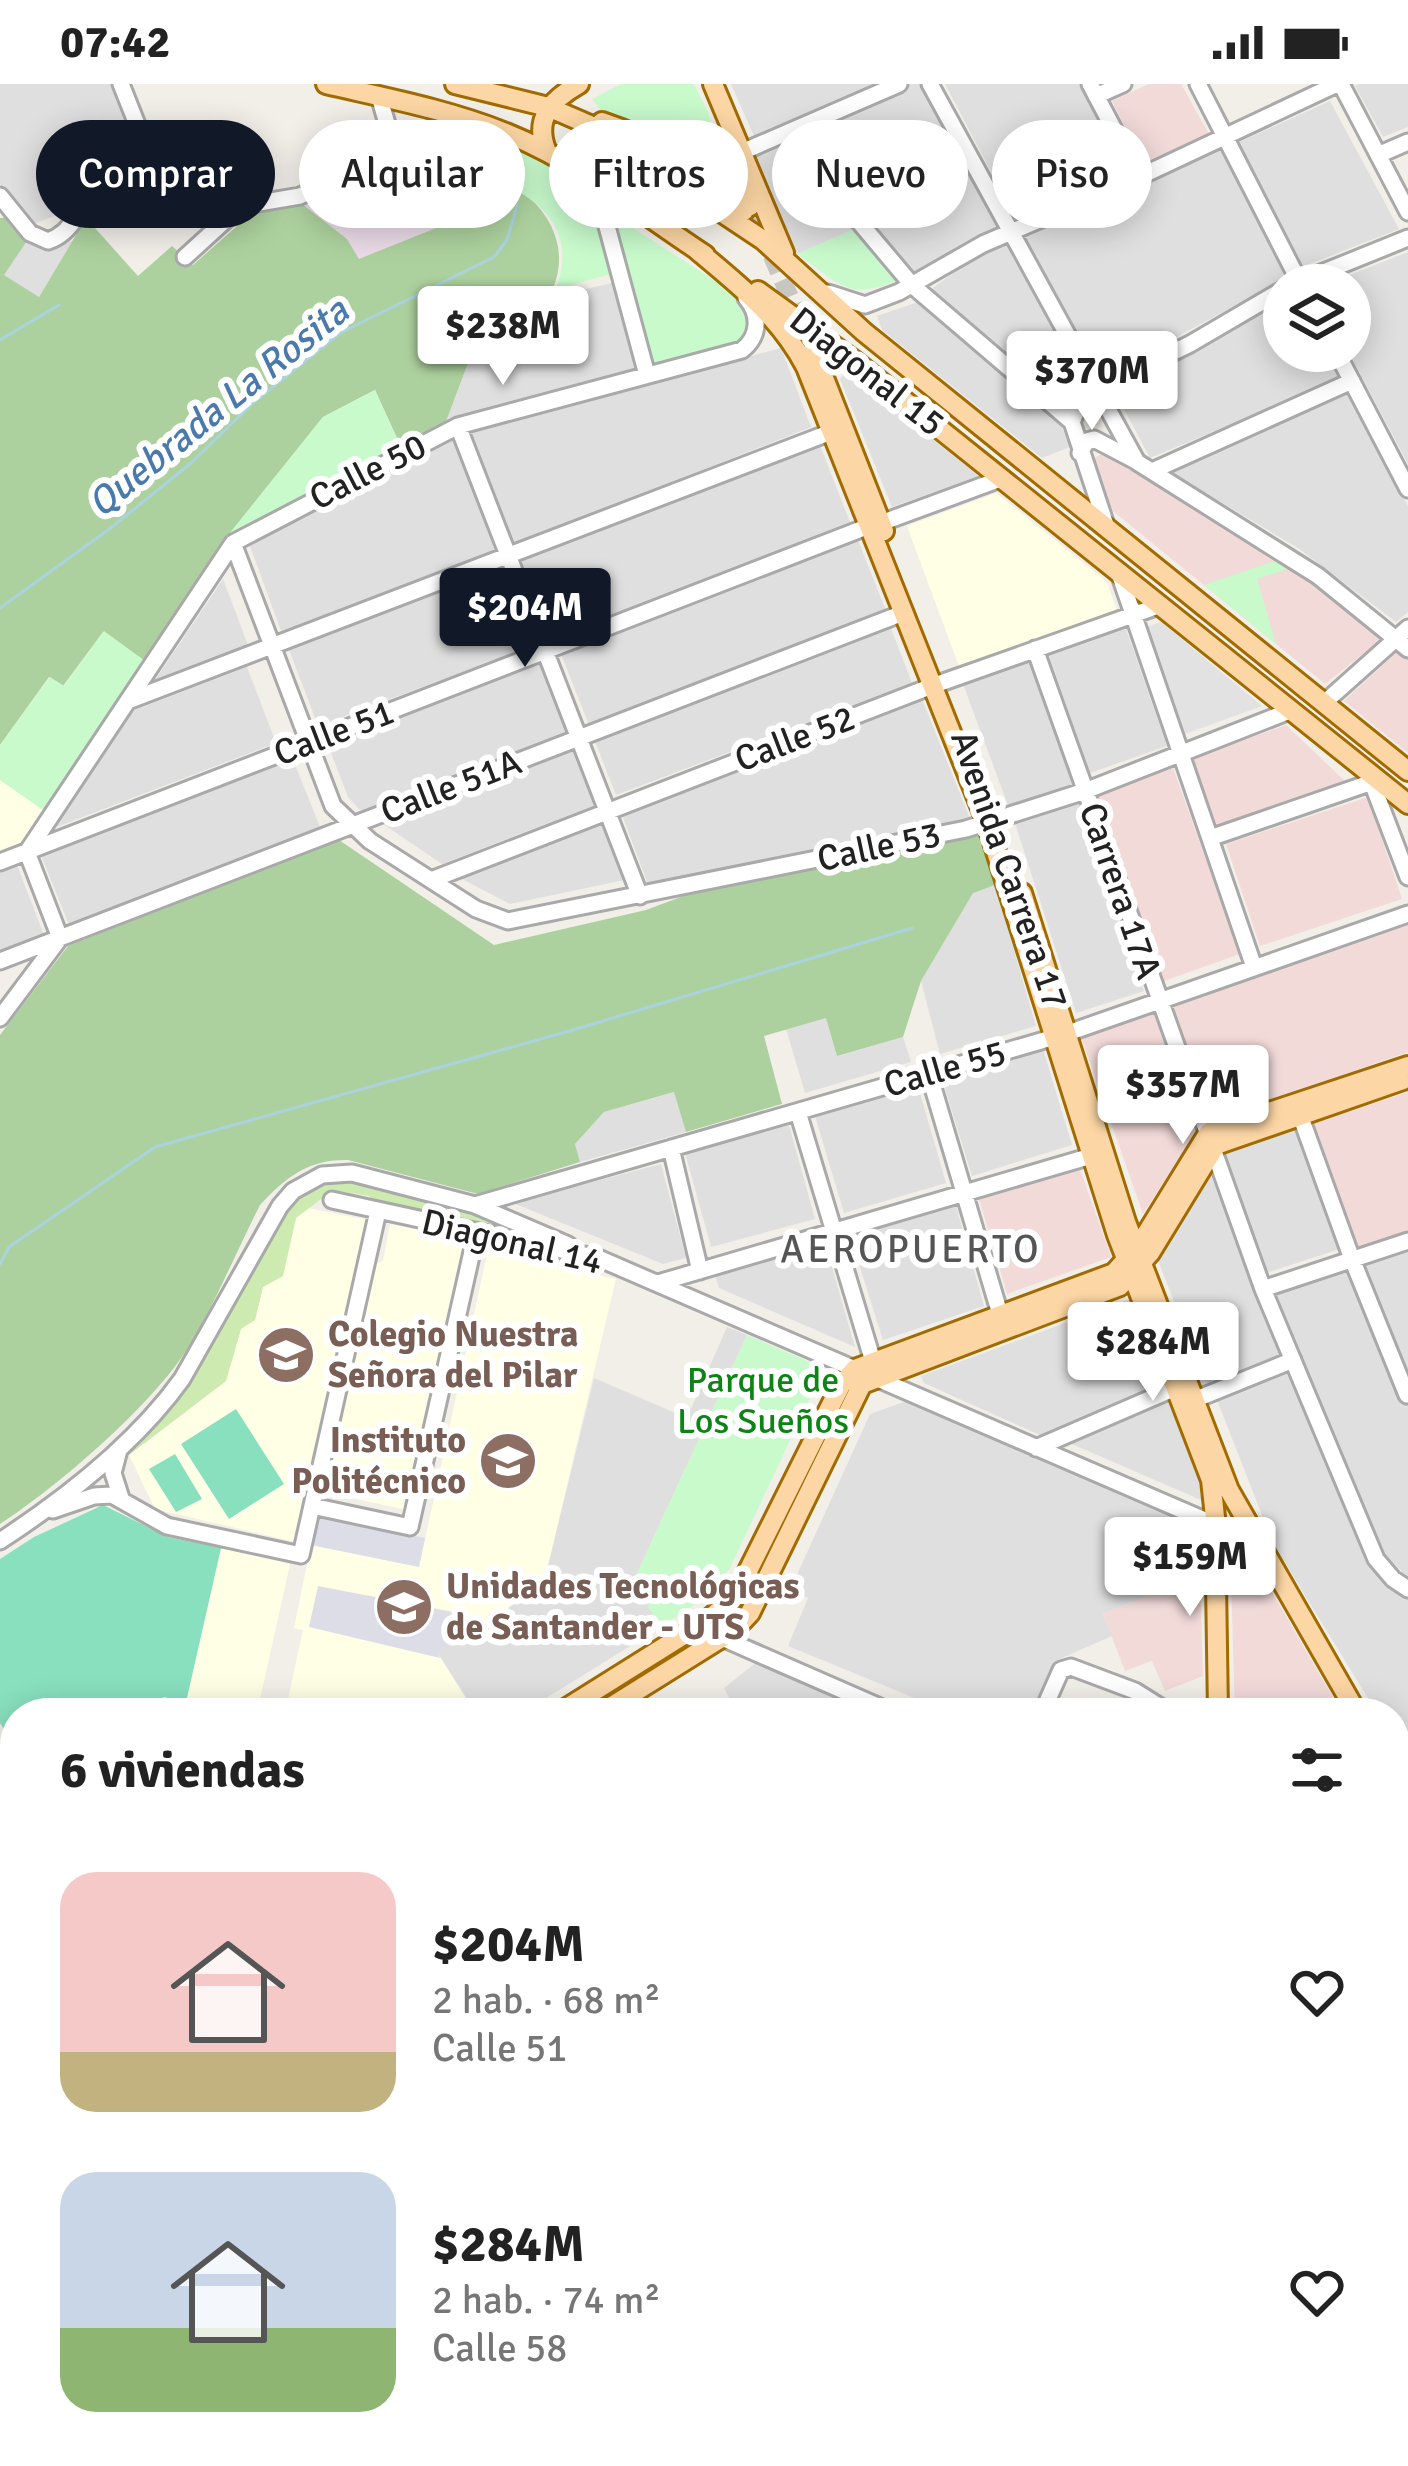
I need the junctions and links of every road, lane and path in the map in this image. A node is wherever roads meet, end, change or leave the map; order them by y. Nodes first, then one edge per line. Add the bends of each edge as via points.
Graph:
1 (121, 84) edge
2 (326, 84) edge
3 (458, 84) edge
4 (495, 84) edge
5 (578, 84) edge
6 (704, 84) edge
7 (713, 84) edge
8 (899, 84) edge
9 (930, 84) edge
10 (1123, 84) edge
11 (1198, 84) edge
12 (1339, 84) edge
13 (1093, 90) edge
14 (380, 96) junction
15 (554, 109) junction
16 (728, 120) edge
17 (821, 120) edge
18 (1109, 120) edge
19 (1226, 136) junction
20 (1408, 142) edge
21 (547, 152) joint
22 (1378, 155) junction
23 (748, 166) edge
24 (1152, 171) edge
25 (0, 196) edge
26 (1408, 212) edge
27 (606, 228) edge
28 (664, 228) edge
29 (864, 228) edge
30 (1020, 228) edge
31 (1011, 232) junction
32 (1408, 238) edge
33 (697, 250) junction
34 (185, 257) dead end
35 (786, 257) junction
36 (1284, 264) edge
37 (1345, 264) edge
38 (913, 286) junction
39 (819, 288) junction
40 (1263, 303) edge
41 (813, 350) tunnel mouth
42 (856, 362) junction
43 (1347, 372) edge
44 (647, 375) junction
45 (1352, 381) junction
46 (1097, 390) junction
47 (1072, 422) junction
48 (458, 426) junction
49 (832, 432) junction
50 (1081, 453) junction
51 (1137, 462) junction
52 (1152, 471) junction
53 (1003, 478) junction
54 (1408, 489) edge
55 (875, 525) junction
56 (1107, 527) junction
57 (233, 543) junction
58 (508, 556) junction
59 (1118, 570) junction
60 (1161, 605) junction
61 (903, 613) junction
62 (1133, 615) junction
63 (1404, 638) edge
64 (271, 646) junction
65 (1035, 649) junction
66 (545, 651) junction
67 (938, 684) junction
68 (127, 701) junction
69 (1324, 703) junction
70 (1292, 710) junction
71 (579, 738) junction
72 (307, 743) junction
73 (1181, 754) junction
74 (1408, 771) edge
75 (1373, 778) junction
76 (1085, 791) junction
77 (1408, 804) edge
78 (607, 812) junction
79 (993, 821) junction
80 (350, 826) junction
81 (1210, 838) junction
82 (27, 852) junction
83 (0, 862) edge
84 (1408, 877) edge
85 (431, 880) junction
86 (640, 896) junction
87 (1408, 914) edge
88 (60, 938) junction
89 (0, 961) edge
90 (1254, 968) junction
91 (1159, 1001) junction
92 (0, 1018) edge
93 (1059, 1035) junction
94 (1408, 1066) edge
95 (929, 1074) junction
96 (1408, 1079) edge
97 (798, 1112) junction
98 (1300, 1115) junction
99 (1209, 1143) junction
100 (671, 1148) junction
101 (1091, 1156) junction
102 (964, 1193) junction
103 (332, 1200) dead end
104 (475, 1205) junction
105 (378, 1211) junction
106 (835, 1231) junction
107 (476, 1234) junction
108 (1408, 1241) edge
109 (598, 1258) junction
110 (1352, 1259) junction
111 (1134, 1262) junction
112 (700, 1271) junction
113 (658, 1283) junction
114 (1263, 1289) junction
115 (1000, 1314) junction
116 (1293, 1360) junction
117 (868, 1369) junction
118 (1175, 1388) junction
119 (1407, 1395) edge
120 (1194, 1400) junction
121 (122, 1445) junction
122 (1036, 1448) junction
123 (121, 1498) junction
124 (312, 1506) junction
125 (1240, 1512) junction
126 (1215, 1521) junction
127 (27, 1522) junction
128 (0, 1541) edge
129 (1408, 1589) edge
130 (722, 1638) junction
131 (583, 1698) edge
132 (625, 1698) edge
133 (860, 1698) edge
134 (1049, 1698) edge
135 (1146, 1698) edge
136 (1218, 1698) edge
137 (1348, 1698) edge

1 - 25 street via 144,142 100,159 64,234 48,241 30,233
2 - 14 main road, Diagonal 15
3 - 4 main road
3 - 15 main road, Diagonal 15
5 - 15 main road
6 - 15 main road via 747,208 653,142
7 - 16 main road
8 - 17 street
9 - 31 street
10 - 13 street
11 - 19 street
12 - 19 street
12 - 22 street
13 - 18 street
14 - 21 main road, Diagonal 15
14 - 34 street via 392,141 386,157 300,196 241,206
15 - 21 main road via 541,130
15 - 35 main road, Diagonal 15 via 629,148
19 - 24 street
19 - 36 street
20 - 22 street
22 - 26 street
23 - 35 main road
27 - 44 street
28 - 33 main road, Diagonal 15
29 - 38 street
30 - 31 street
31 - 38 street
31 - 46 street
32 - 37 street
33 - 42 main road, Diagonal 15
33 - 44 street, Calle 50 via 753,306 754,336 742,350
33 - 49 main road, Avenida Carrera 17 via 790,339
35 - 39 main road, Diagonal 15
38 - 39 street via 865,304
38 - 47 street
39 - 56 main road, Diagonal 15
40 - 46 street
41 - 55 main road, Avenida Carrera 17
42 - 53 main road, Diagonal 15
42 - 55 main road via 841,364 835,379 879,492
43 - 45 street
44 - 48 street, Calle 50
45 - 52 street
45 - 54 street
46 - 47 street
46 - 51 street
47 - 50 street
48 - 57 street, Calle 50
48 - 58 street
49 - 55 main road, Avenida Carrera 17
49 - 58 street
50 - 51 street via 1094,439
50 - 56 street
51 - 52 street
52 - 63 street
53 - 55 street, Calle 51
53 - 59 main road, Diagonal 15
55 - 61 main road, Avenida Carrera 17
55 - 66 street, Calle 51
55 - 67 main road, Avenida Carrera 17
56 - 69 main road, Diagonal 15
57 - 64 street
57 - 68 street, Calle 50
58 - 64 street
58 - 66 street
59 - 60 main road, Diagonal 15
59 - 62 street
60 - 62 street, Calle 52
60 - 70 main road, Diagonal 15
61 - 67 main road, Avenida Carrera 17
61 - 71 street, Calle 51A
62 - 65 street, Calle 52
62 - 73 street
63 - 69 street
64 - 68 street
64 - 72 street
65 - 67 street, Calle 52
65 - 76 street, Carrera 17A
66 - 71 street
66 - 72 street, Calle 51
67 - 78 street, Calle 52
67 - 79 main road, Avenida Carrera 17
68 - 82 street, Calle 50
69 - 74 main road, Diagonal 15
70 - 73 street, Calle 53
70 - 75 main road, Diagonal 15
71 - 78 street
71 - 80 street, Calle 51A
72 - 80 street
72 - 82 street, Calle 51
73 - 76 street, Calle 53
73 - 81 street
75 - 77 main road, Diagonal 15
75 - 81 street
75 - 84 street
76 - 79 street, Calle 53
76 - 91 street, Carrera 17A
78 - 85 street, Calle 52
78 - 86 street
79 - 86 street, Calle 53
79 - 93 main road, Avenida Carrera 17
80 - 85 street
80 - 88 street, Calle 51A
81 - 90 street
82 - 83 street, Calle 51
82 - 88 street
85 - 86 street, Calle 53 via 492,917 521,921
87 - 90 street, Calle 55
88 - 89 street, Calle 51A
88 - 92 street
90 - 91 street, Calle 55
91 - 93 street, Calle 55
91 - 99 street, Carrera 17A
93 - 95 street, Calle 55
93 - 101 main road, Avenida Carrera 17
93 - 111 main road, Avenida Carrera 17
94 - 99 main road via 1216,1128
95 - 97 street, Calle 55
95 - 102 street
96 - 98 main road
97 - 100 street, Calle 55
97 - 106 street
98 - 99 main road
98 - 110 street
99 - 111 main road
99 - 114 street, Carrera 17A
100 - 104 street, Calle 55
100 - 112 street
101 - 102 street
101 - 111 main road, Avenida Carrera 17
102 - 106 street
102 - 115 street
103 - 105 street, Diagonal 14
104 - 109 street
104 - 121 street via 352,1173 322,1175 293,1191 182,1379
105 - 107 street, Diagonal 14
105 - 124 street
106 - 112 street
106 - 117 street
107 - 109 street, Diagonal 14
107 - 124 street via 410,1527
108 - 110 street
109 - 113 street, Diagonal 14
110 - 114 street
110 - 119 street
111 - 115 main road
111 - 117 main road via 1111,1290
111 - 118 main road, Avenida Carrera 17
111 - 120 main road, Avenida Carrera 17
112 - 113 street
113 - 117 street, Diagonal 14
114 - 116 street, Carrera 17A
115 - 117 main road
116 - 120 street
116 - 129 street, Carrera 17A via 1376,1559
117 - 122 street, Diagonal 14
117 - 130 main road via 755,1606
117 - 131 main road via 841,1385 735,1597
118 - 122 street
118 - 126 main road, Avenida Carrera 17 via 1211,1480
120 - 125 main road, Avenida Carrera 17
121 - 123 street via 113,1473
121 - 127 street
122 - 126 street, Diagonal 14
123 - 124 street via 167,1526 301,1555
123 - 127 street via 94,1496
125 - 126 main road
125 - 137 main road, Avenida Carrera 17
126 - 136 main road, Avenida Carrera 17
127 - 128 street
130 - 132 main road
130 - 133 street
134 - 135 street via 1067,1667

